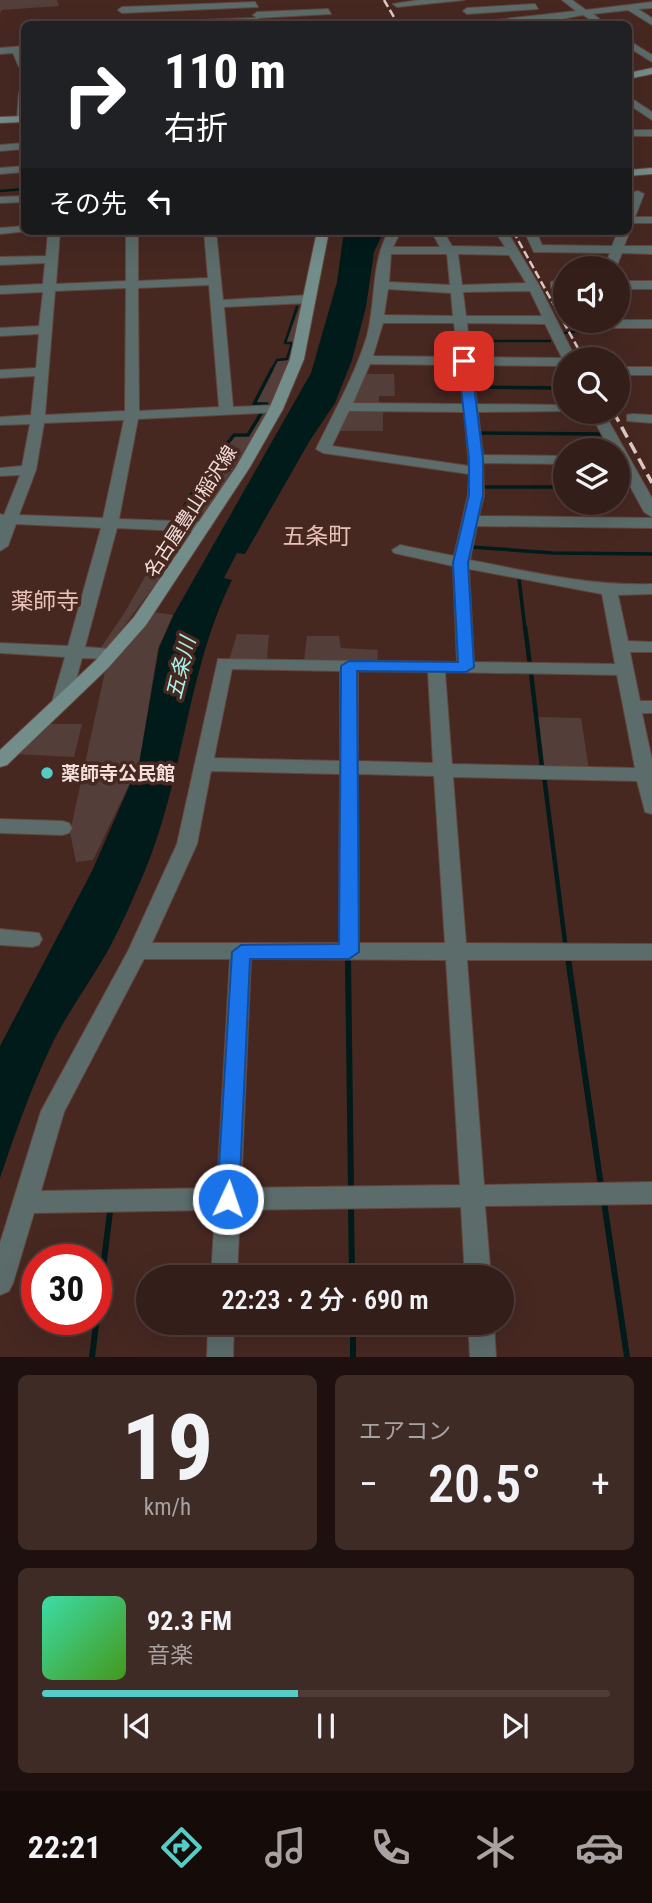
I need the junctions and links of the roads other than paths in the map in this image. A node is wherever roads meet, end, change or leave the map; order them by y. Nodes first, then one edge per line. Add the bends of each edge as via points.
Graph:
1 (458, 0) edge
2 (566, 0) edge
3 (619, 0) edge
4 (323, 1) edge
5 (268, 3) dead end
6 (531, 3) edge
7 (397, 4) dead end
8 (652, 5) edge
9 (630, 8) junction
10 (121, 10) edge
11 (256, 11) edge
12 (467, 11) junction
13 (328, 12) junction
14 (585, 13) junction
15 (548, 20) edge
16 (651, 20) edge
17 (192, 21) edge
18 (332, 21) edge
19 (475, 21) edge
20 (530, 21) edge
21 (597, 21) edge
22 (632, 46) edge
23 (21, 49) edge
24 (652, 50) edge
25 (0, 51) edge
26 (640, 51) junction
27 (652, 59) edge
28 (652, 71) edge
29 (632, 75) edge
30 (647, 108) edge
31 (652, 117) edge
32 (21, 119) edge
33 (0, 120) edge
34 (632, 133) edge
35 (652, 133) edge
36 (21, 146) edge
37 (0, 148) edge
38 (21, 169) edge
39 (0, 171) edge
40 (652, 171) edge
41 (632, 173) edge
42 (638, 194) dead end
43 (21, 199) edge
44 (0, 200) edge
45 (632, 210) edge
46 (632, 220) edge
47 (652, 220) edge
48 (21, 229) edge
49 (0, 231) edge
50 (54, 235) edge
51 (132, 235) edge
52 (210, 235) edge
53 (322, 235) edge
54 (393, 235) edge
55 (440, 235) edge
56 (503, 235) edge
57 (532, 235) edge
58 (623, 235) edge
59 (386, 250) junction
60 (450, 250) junction
61 (617, 250) junction
62 (652, 250) edge
63 (513, 251) junction
64 (615, 256) edge
65 (52, 259) junction
66 (0, 261) edge
67 (215, 281) junction
68 (132, 285) junction
69 (383, 285) junction
70 (630, 285) edge
71 (652, 285) edge
72 (457, 287) junction
73 (50, 288) junction
74 (534, 288) junction
75 (0, 290) edge
76 (310, 299) junction
77 (217, 304) junction
78 (378, 318) junction
79 (460, 320) junction
80 (551, 320) junction
81 (630, 324) edge
82 (652, 324) edge
83 (46, 330) junction
84 (0, 332) edge
85 (562, 347) edge
86 (366, 360) junction
87 (553, 360) edge
88 (464, 361) junction
89 (630, 371) edge
90 (652, 371) edge
91 (43, 372) junction
92 (0, 374) edge
93 (344, 407) junction
94 (470, 408) junction
95 (276, 409) junction
96 (553, 409) edge
97 (226, 410) junction
98 (132, 415) junction
99 (632, 418) dead end
100 (38, 419) junction
101 (652, 419) edge
102 (0, 421) edge
103 (553, 461) edge
104 (476, 465) junction
105 (29, 470) junction
106 (0, 472) edge
107 (630, 474) edge
108 (652, 512) edge
109 (5, 520) edge
110 (470, 520) junction
111 (652, 523) edge
112 (110, 524) junction
113 (203, 527) junction
114 (0, 546) edge
115 (400, 550) dead end
116 (461, 563) junction
117 (652, 589) edge
118 (609, 590) junction
119 (620, 646) junction
120 (652, 647) edge
121 (0, 648) edge
122 (75, 650) junction
123 (112, 654) junction
124 (349, 666) junction
125 (436, 667) junction
126 (466, 667) junction
127 (624, 670) junction
128 (61, 702) junction
129 (632, 707) junction
130 (652, 707) edge
131 (0, 761) edge
132 (205, 764) junction
133 (349, 767) junction
134 (442, 769) junction
135 (649, 775) edge
136 (652, 807) edge
137 (62, 828) dead end
138 (1, 829) edge
139 (0, 937) edge
140 (32, 939) dead end
141 (138, 951) junction
142 (652, 951) edge
143 (241, 952) junction
144 (349, 952) junction
145 (454, 952) junction
146 (652, 1193) edge
147 (472, 1194) junction
148 (228, 1199) junction
149 (26, 1202) junction
150 (225, 1265) edge
151 (477, 1265) edge
152 (0, 1283) edge
153 (221, 1335) edge
154 (482, 1335) edge
155 (220, 1357) edge
156 (483, 1357) edge

1 - 7 street
1 - 12 street
2 - 14 street
3 - 9 street
4 - 13 street
5 - 11 street
6 - 12 street
6 - 15 street
8 - 9 street
9 - 14 street
9 - 16 street
10 - 11 street
11 - 13 street
11 - 17 street
12 - 19 street
13 - 18 street
14 - 15 street
14 - 21 street
15 - 20 street
22 - 26 street
23 - 25 street
24 - 26 street
26 - 27 street
28 - 29 main road
30 - 31 street
32 - 33 main road
34 - 35 street
36 - 37 street
38 - 39 street
40 - 41 main road
42 - 45 street
43 - 44 street
46 - 47 street
48 - 49 street
50 - 65 street
51 - 68 street
52 - 67 street
53 - 76 main road, 名古屋豊山稲沢線
54 - 59 street
55 - 60 street
56 - 63 street
57 - 61 street via 538,249
58 - 61 street
59 - 60 street
59 - 69 street
60 - 63 street
60 - 72 street
61 - 62 street
61 - 64 street
63 - 74 street
65 - 66 street
65 - 73 street
67 - 68 street
67 - 77 street
68 - 73 street
68 - 98 street
69 - 72 street
69 - 78 street
70 - 71 street
72 - 74 street
72 - 79 street
73 - 75 street
73 - 83 street
74 - 80 street
76 - 77 street
76 - 95 main road, 名古屋豊山稲沢線 via 297,359
77 - 97 street
78 - 79 street
78 - 86 street
79 - 80 street
79 - 88 street
80 - 85 street
81 - 82 street
83 - 84 street
83 - 91 street
86 - 88 street
86 - 93 street
87 - 88 street
88 - 94 street
89 - 90 street
91 - 92 street
91 - 100 street
93 - 94 street
93 - 104 street via 324,449
94 - 96 street
94 - 104 street
95 - 97 street
95 - 113 main road, 名古屋豊山稲沢線
97 - 98 street
98 - 100 street
98 - 112 street
99 - 101 street
100 - 102 street
100 - 105 street
103 - 104 street
104 - 110 street
105 - 106 street
105 - 109 street
107 - 108 street
109 - 112 street
109 - 114 street
110 - 111 street
110 - 116 street
112 - 113 street
112 - 122 street
113 - 123 main road, 名古屋豊山稲沢線
115 - 116 street
116 - 118 street
116 - 126 street
117 - 118 street
118 - 119 street
119 - 120 street
119 - 127 street
121 - 122 street
122 - 123 street
122 - 128 street
123 - 128 main road, 名古屋豊山稲沢線
124 - 125 street
124 - 132 street via 225,663
124 - 133 street
125 - 126 street
125 - 134 street
126 - 127 street
127 - 129 street
128 - 131 main road, 名古屋豊山稲沢線
129 - 130 street
129 - 135 street
132 - 133 street
132 - 141 street via 187,844
133 - 134 street
133 - 144 street
134 - 135 street
134 - 145 street
135 - 136 street
137 - 138 street
139 - 140 street
141 - 143 street
141 - 149 street via 53,1111
142 - 145 street
143 - 144 street
143 - 148 street
144 - 145 street
145 - 147 street
146 - 147 street
147 - 148 street
147 - 151 street
148 - 149 street
148 - 150 street
149 - 152 street
153 - 155 street
154 - 156 street

